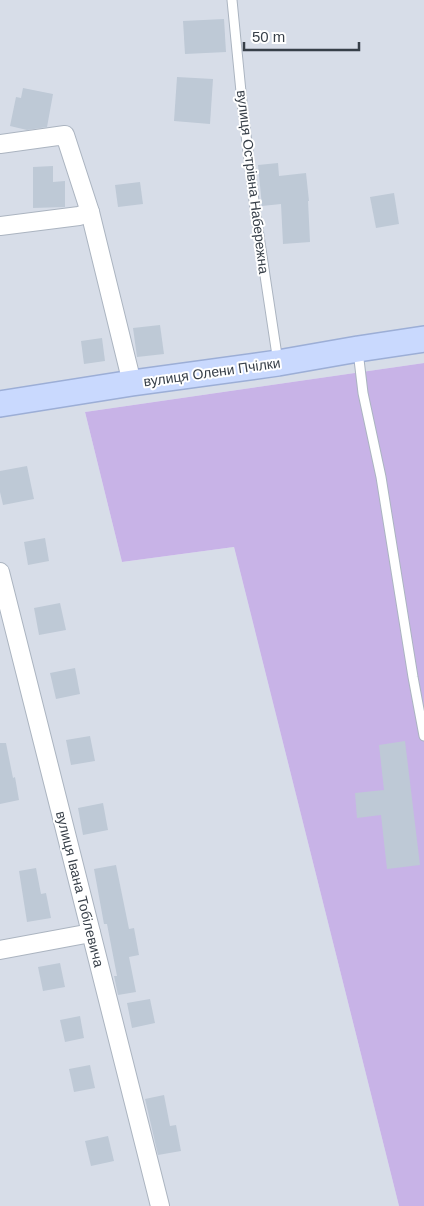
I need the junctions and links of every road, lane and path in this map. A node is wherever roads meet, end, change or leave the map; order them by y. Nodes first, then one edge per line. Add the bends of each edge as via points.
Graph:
1 (232, 0) edge
2 (0, 144) edge
3 (90, 212) junction
4 (0, 226) edge
5 (424, 339) edge
6 (358, 349) junction
7 (278, 363) junction
8 (132, 383) junction
9 (0, 404) edge
10 (0, 572) edge
11 (424, 736) edge
12 (91, 933) junction
13 (0, 950) edge
14 (160, 1206) edge

1 - 7 lane, вулиця Острівна Набережна via 251,180
2 - 3 street via 65,135
3 - 4 street
3 - 8 street
5 - 6 street, вулиця Олени Пчілки
6 - 7 street, вулиця Олени Пчілки
6 - 11 lane
7 - 8 street, вулиця Олени Пчілки
8 - 9 street, вулиця Олени Пчілки
10 - 12 street, вулиця Івана Тобілевича
12 - 13 street
12 - 14 street, вулиця Івана Тобілевича

